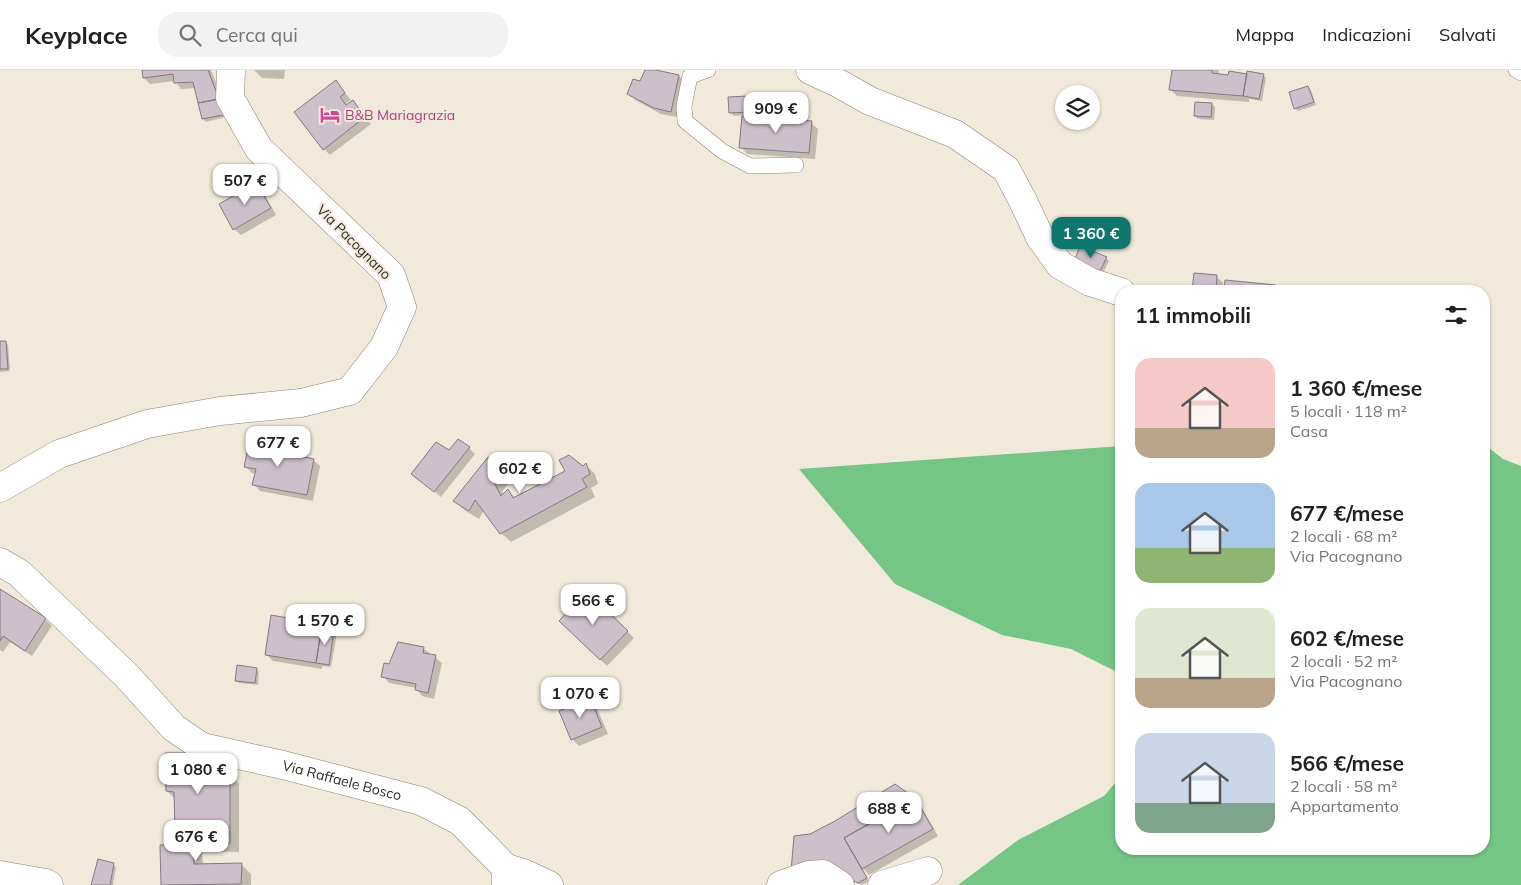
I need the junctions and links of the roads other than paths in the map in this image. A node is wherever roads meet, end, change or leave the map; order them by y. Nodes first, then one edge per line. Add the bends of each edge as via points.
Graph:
1 (231, 70) edge
2 (708, 70) edge
3 (810, 70) edge
4 (1516, 70) edge
5 (1521, 72) edge
6 (796, 165) dead end
7 (1115, 290) edge
8 (0, 488) edge
9 (0, 562) edge
10 (928, 871) dead end
11 (0, 875) edge
12 (506, 877) edge
13 (49, 885) edge
14 (549, 885) edge
15 (781, 885) edge
16 (840, 885) edge
17 (882, 885) edge

1 - 8 street, Via Pacognano via 230,98 259,149 391,275 402,307 384,347 350,390 301,403 220,411 147,424 59,454
2 - 6 lane via 690,76 684,106 686,121 722,151 750,166
3 - 7 street via 870,101 955,134 1006,169 1040,237 1060,265 1090,282
4 - 5 lane
9 - 12 street, Via Raffaele Bosco via 19,573 126,675 174,728 202,747 421,801 460,821
10 - 17 street
11 - 13 street
12 - 14 street via 523,873
15 - 16 street via 809,875 823,874

